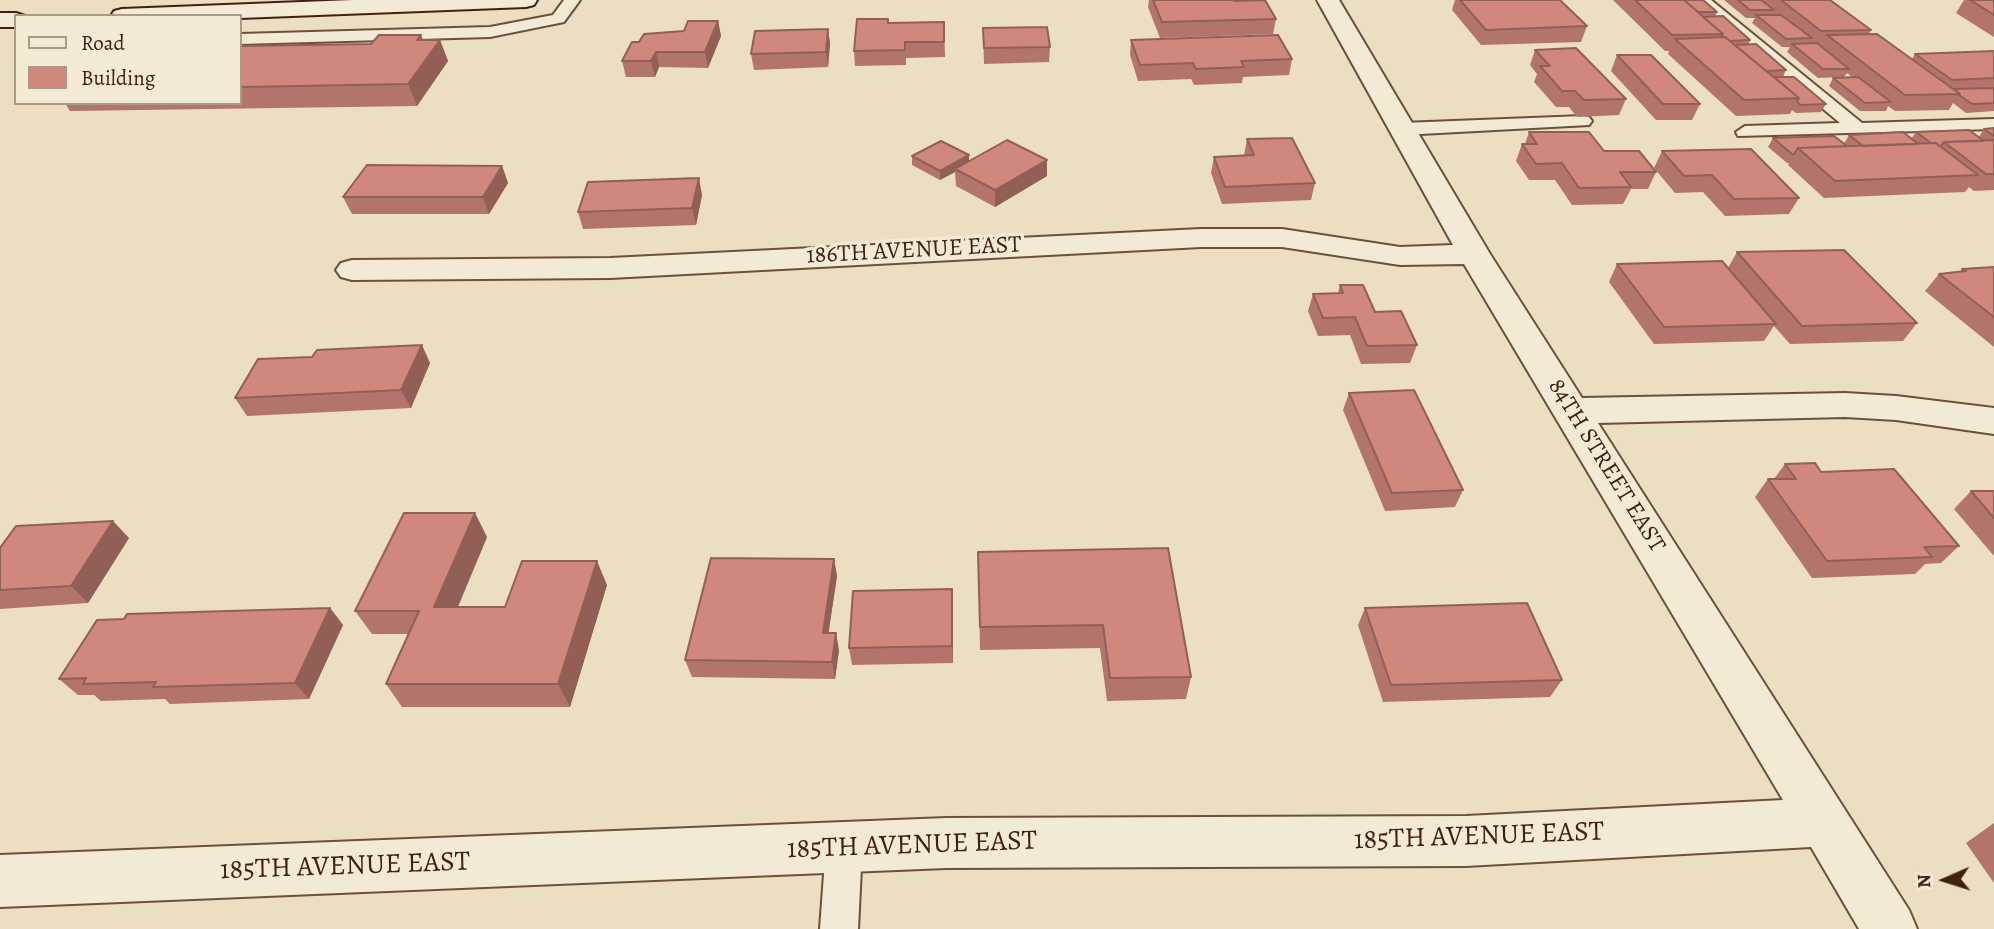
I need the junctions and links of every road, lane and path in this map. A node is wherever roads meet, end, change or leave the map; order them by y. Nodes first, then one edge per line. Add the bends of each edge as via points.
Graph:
1 (526, 0) edge
2 (572, 0) edge
3 (1328, 0) edge
4 (1701, 0) edge
5 (361, 3) edge
6 (159, 14) edge
7 (242, 39) edge
8 (1583, 121) edge
9 (1994, 124) edge
10 (1857, 128) junction
11 (1402, 129) junction
12 (1745, 132) dead end
13 (1474, 254) junction
14 (352, 270) dead end
15 (1573, 411) junction
16 (1994, 421) edge
17 (1824, 822) junction
18 (844, 847) junction
19 (0, 881) edge
20 (839, 929) edge
21 (1890, 929) edge

1 - 5 street
2 - 7 lane via 558,19 490,32
3 - 11 street, 84TH STREET EAST
4 - 10 lane
5 - 6 street
8 - 11 lane
9 - 10 lane
10 - 12 lane
11 - 13 street, 84TH STREET EAST
13 - 14 street, 186TH AVENUE EAST via 1400,256 1282,238 1201,238 598,268
13 - 15 street, 84TH STREET EAST
15 - 16 street via 1845,405
15 - 17 street, 84TH STREET EAST
17 - 18 street, 185TH AVENUE EAST via 1466,841
17 - 21 street, 84TH STREET EAST
18 - 19 street, 185TH AVENUE EAST
18 - 20 lane

